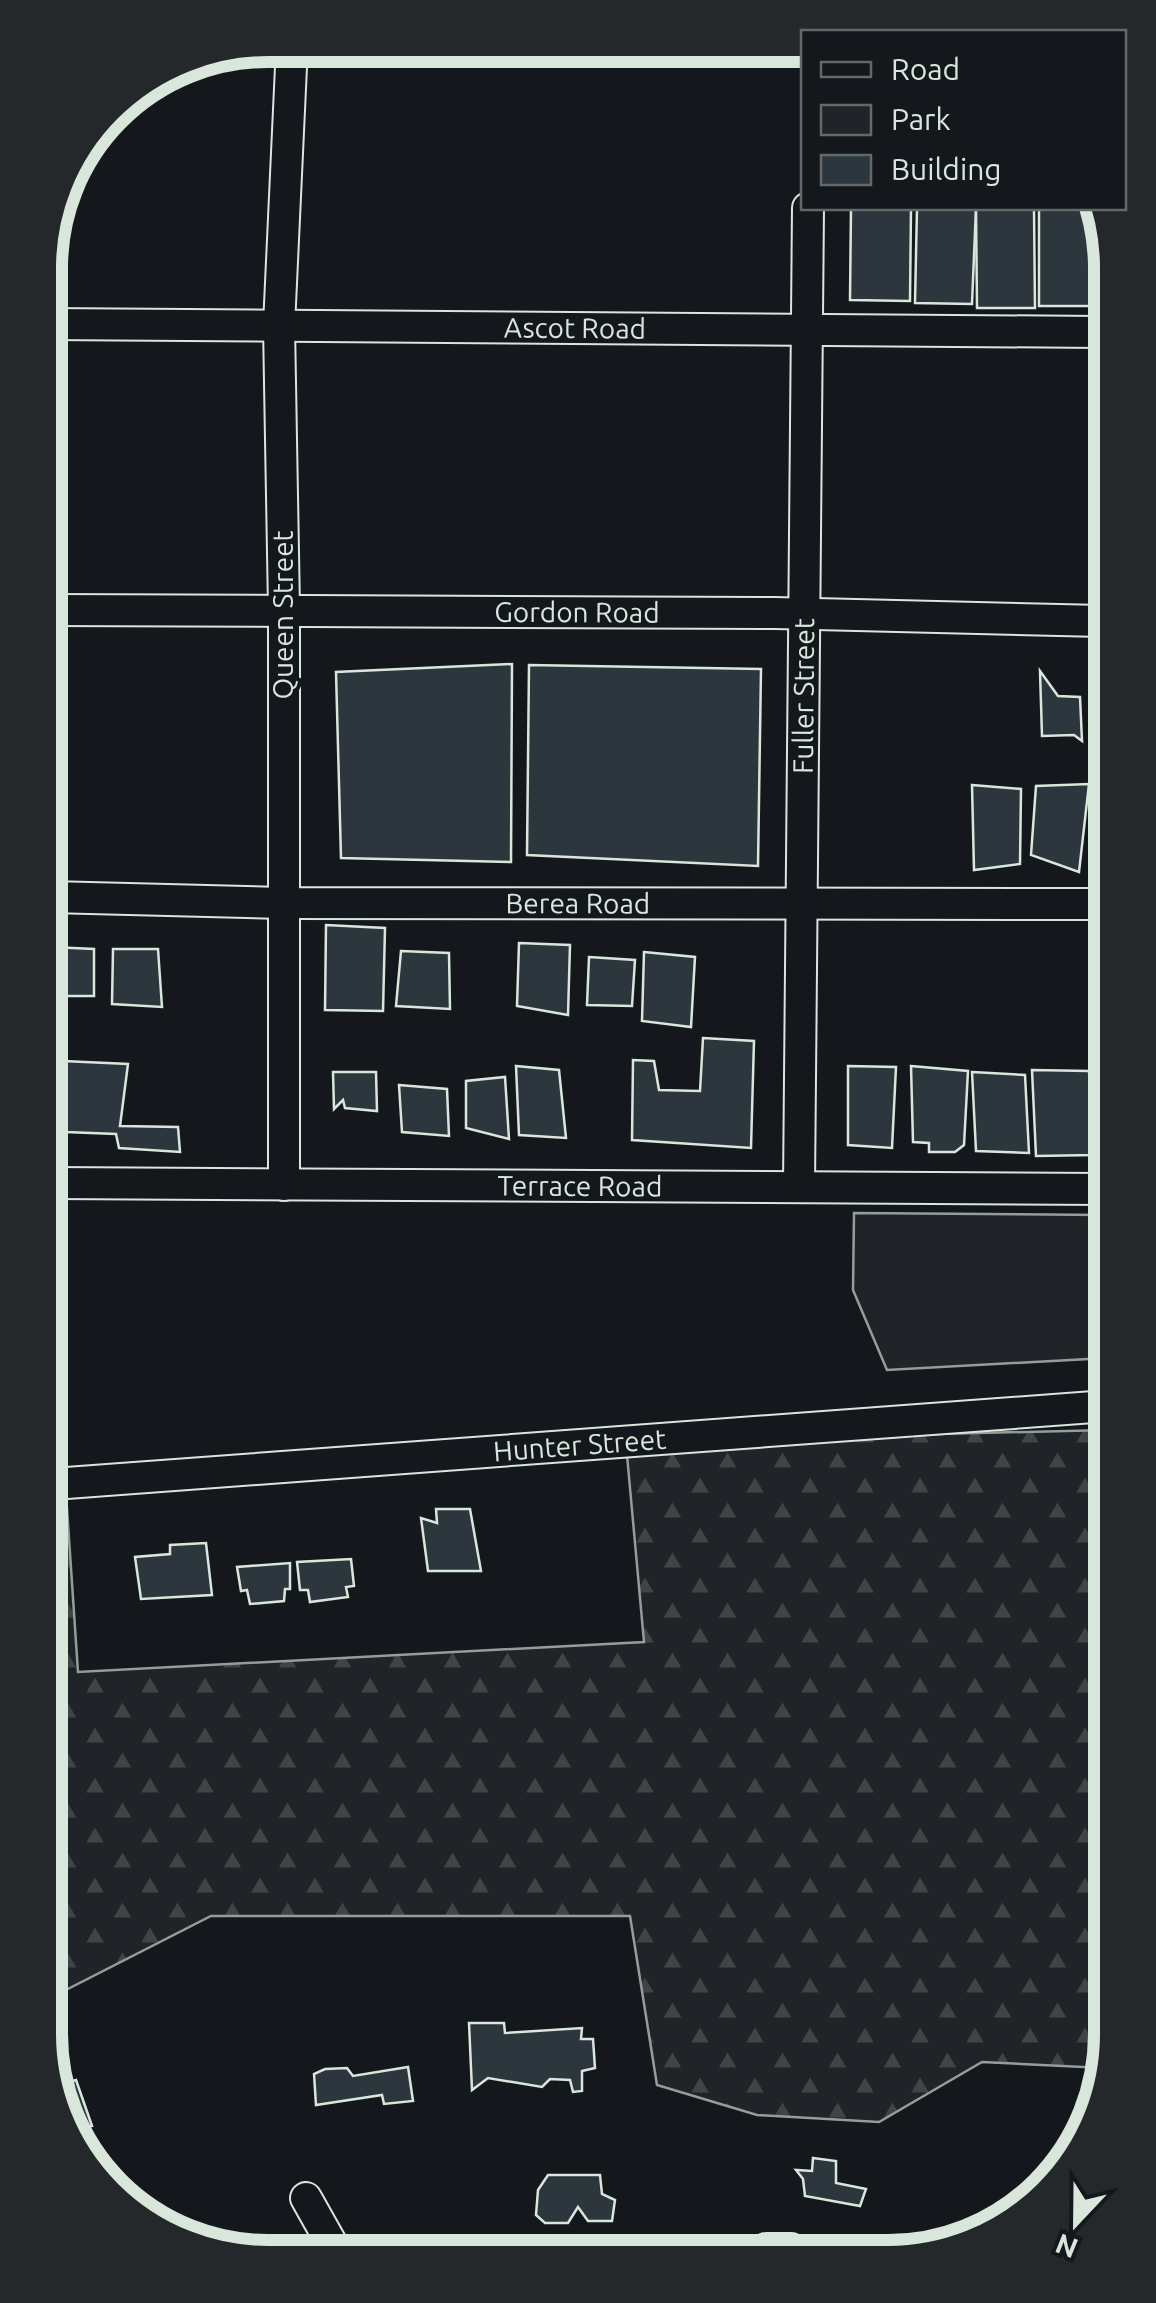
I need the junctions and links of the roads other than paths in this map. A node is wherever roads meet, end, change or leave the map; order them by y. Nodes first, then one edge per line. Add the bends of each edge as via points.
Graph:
1 (291, 62) edge
2 (808, 210) edge
3 (63, 324) edge
4 (279, 326) junction
5 (808, 329) junction
6 (1094, 332) edge
7 (284, 609) junction
8 (63, 610) edge
9 (803, 614) junction
10 (1094, 620) edge
11 (63, 897) edge
12 (283, 902) junction
13 (800, 904) junction
14 (1094, 904) edge
15 (62, 1184) edge
16 (284, 1185) junction
17 (798, 1186) junction
18 (1093, 1189) edge
19 (1093, 1407) edge
20 (62, 1483) edge
21 (306, 2198) dead end
22 (330, 2240) edge

1 - 4 street, Queen Street
2 - 5 street, Fuller Street
3 - 4 street, Ascot Road
4 - 5 street, Ascot Road
4 - 7 street, Queen Street
5 - 6 street, Ascot Road
5 - 9 street, Fuller Street
7 - 8 street, Gordon Road
7 - 9 street, Gordon Road
7 - 12 street, Queen Street
9 - 10 street, Gordon Road
9 - 13 street, Fuller Street
11 - 12 street, Berea Road
12 - 13 street, Berea Road
12 - 16 street, Queen Street
13 - 14 street, Berea Road
13 - 17 street, Fuller Street
15 - 16 street, Terrace Road
16 - 17 street, Terrace Road
17 - 18 street, Terrace Road
19 - 20 street, Hunter Street
21 - 22 street

